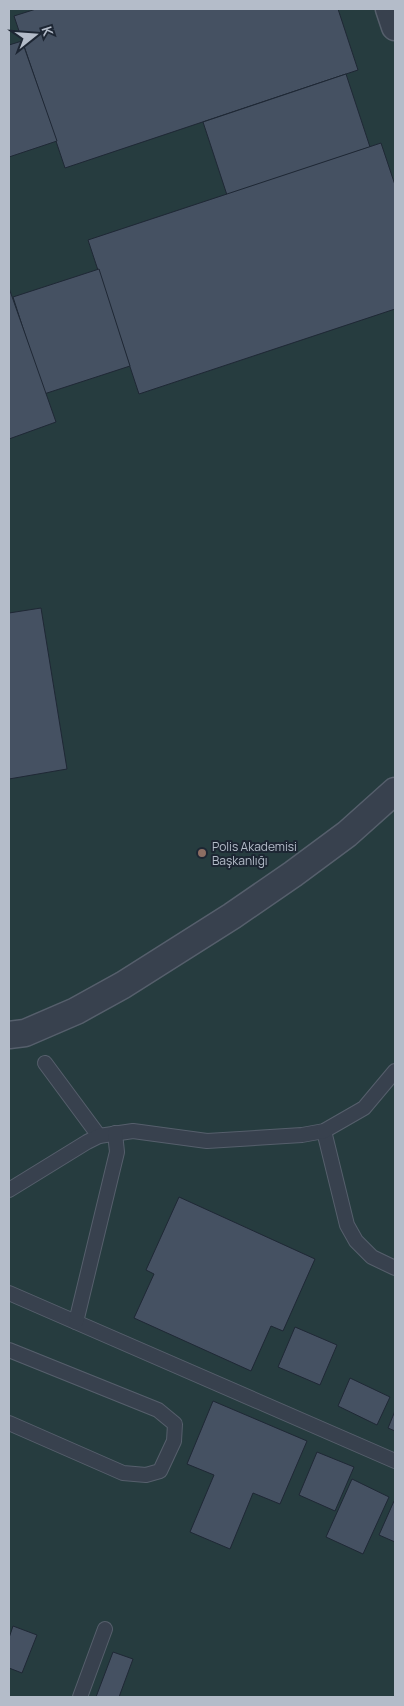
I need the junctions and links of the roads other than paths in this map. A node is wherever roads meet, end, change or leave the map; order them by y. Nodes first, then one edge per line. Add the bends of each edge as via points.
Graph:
1 (389, 9) edge
2 (395, 27) edge
3 (395, 791) edge
4 (9, 1035) edge
5 (45, 1062) dead end
6 (395, 1071) edge
7 (324, 1131) junction
8 (115, 1133) junction
9 (99, 1136) junction
10 (9, 1190) edge
11 (395, 1268) edge
12 (9, 1293) edge
13 (76, 1322) junction
14 (9, 1350) edge
15 (9, 1424) edge
16 (395, 1461) edge
17 (105, 1629) dead end
18 (80, 1697) edge

1 - 2 street
3 - 4 street via 347,834 292,874 140,975 76,1011 25,1033
5 - 9 lane
6 - 7 lane via 364,1108
7 - 8 lane via 207,1141 133,1131
7 - 11 lane via 347,1224 356,1241 372,1257
8 - 9 lane
8 - 13 lane via 117,1152
9 - 10 lane
12 - 13 lane
13 - 16 lane
14 - 15 lane via 158,1410 175,1424 174,1441 160,1471 146,1475 123,1473
17 - 18 lane

